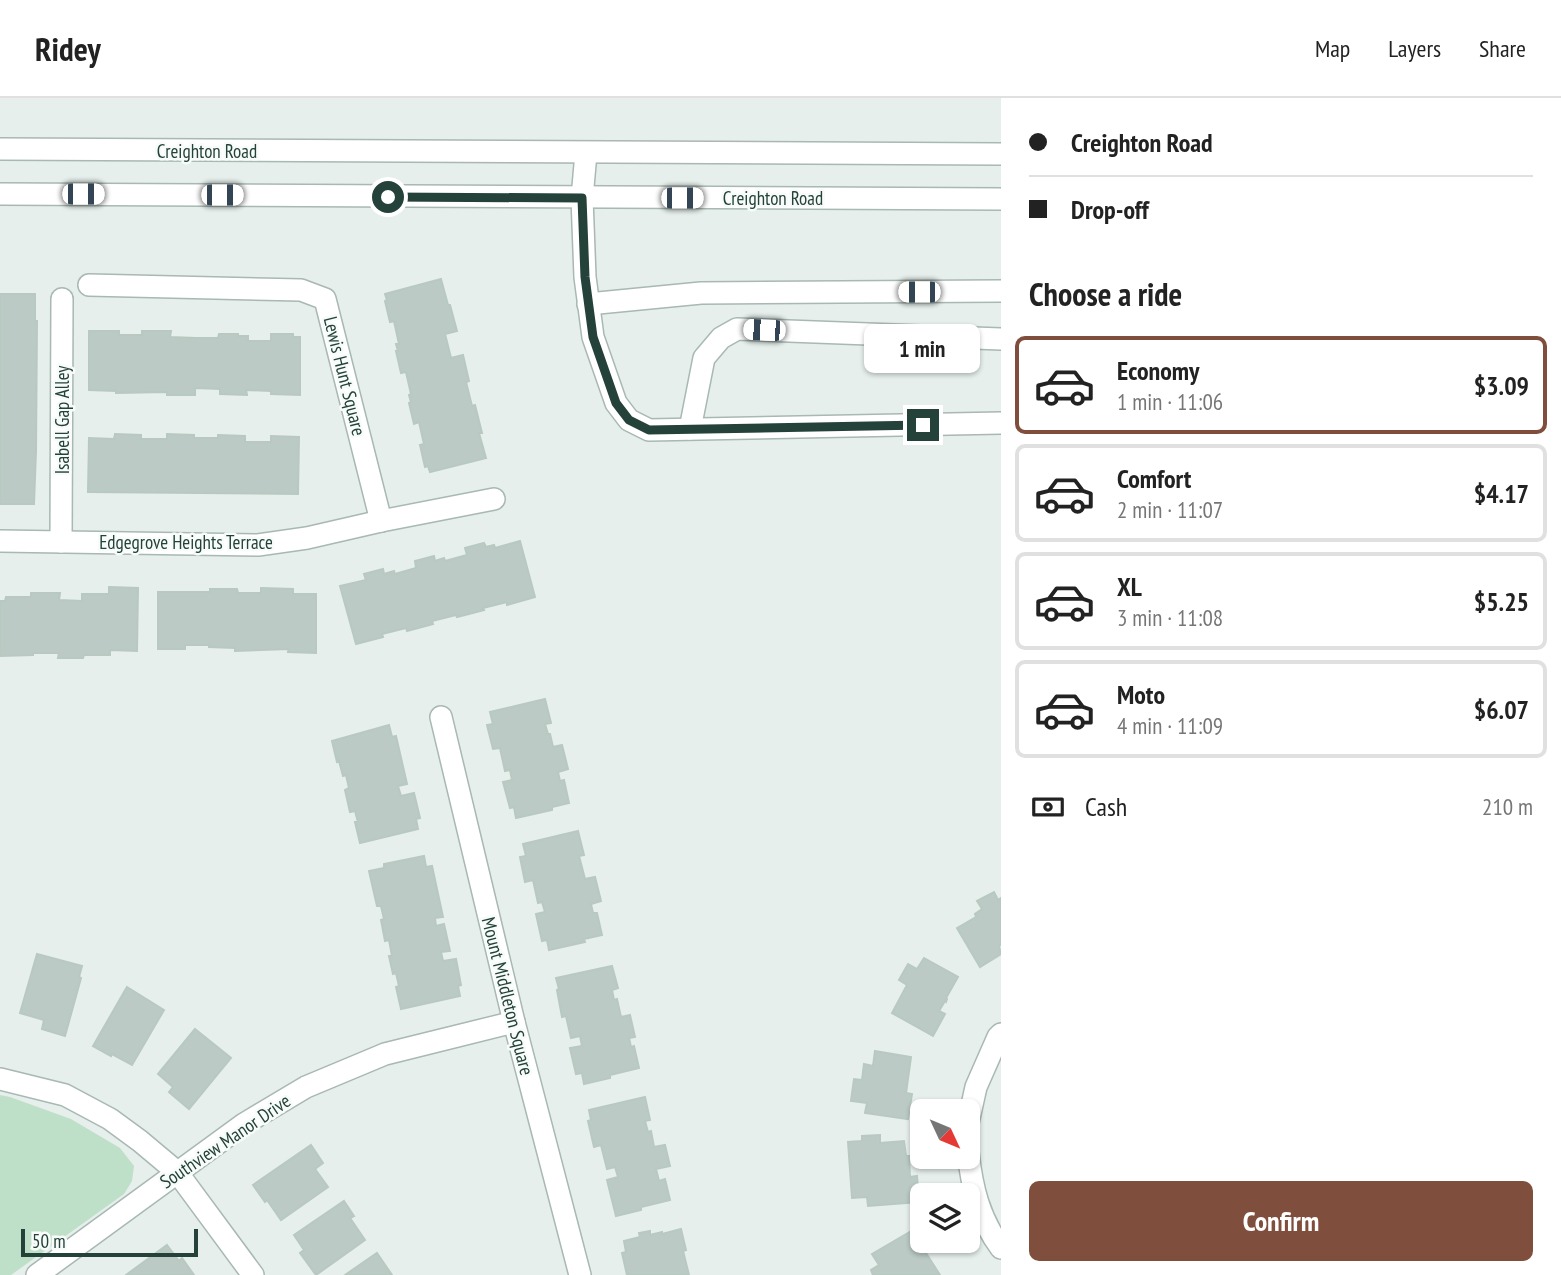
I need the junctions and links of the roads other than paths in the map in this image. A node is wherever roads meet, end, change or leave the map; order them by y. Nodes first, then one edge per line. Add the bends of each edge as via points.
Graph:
1 (0, 149) edge
2 (586, 153) junction
3 (1001, 154) edge
4 (0, 194) edge
5 (582, 198) junction
6 (1001, 199) edge
7 (89, 285) dead end
8 (1001, 291) edge
9 (62, 299) dead end
10 (589, 304) junction
11 (1001, 339) edge
12 (1001, 423) edge
13 (690, 429) junction
14 (494, 499) dead end
15 (381, 521) junction
16 (0, 541) edge
17 (61, 542) junction
18 (441, 717) dead end
19 (514, 1022) junction
20 (1001, 1034) edge
21 (0, 1079) edge
22 (973, 1099) edge
23 (971, 1169) edge
24 (177, 1172) junction
25 (1001, 1248) edge
26 (37, 1275) edge
27 (253, 1275) edge
28 (580, 1275) edge

1 - 2 street, Creighton Road
2 - 3 street, Creighton Road
2 - 5 street
4 - 5 street, Creighton Road
5 - 6 street, Creighton Road
5 - 10 street
7 - 15 street, Lewis Hunt Square via 301,290 326,299
8 - 10 street via 701,293
9 - 17 street, Isabell Gap Alley
10 - 13 street via 593,337 616,403 629,420 649,430
11 - 13 street via 737,329 721,338 704,358
12 - 13 street
14 - 15 street, Edgegrove Heights Terrace
15 - 17 street, Edgegrove Heights Terrace via 258,545
16 - 17 street, Edgegrove Heights Terrace
18 - 19 street, Mount Middleton Square
19 - 24 street, Southview Manor Drive via 385,1054 306,1087
19 - 28 street, Mount Middleton Square
20 - 22 street
21 - 24 street via 65,1095 110,1119
23 - 25 street via 975,1199
24 - 26 street, Southview Manor Drive
24 - 27 street

